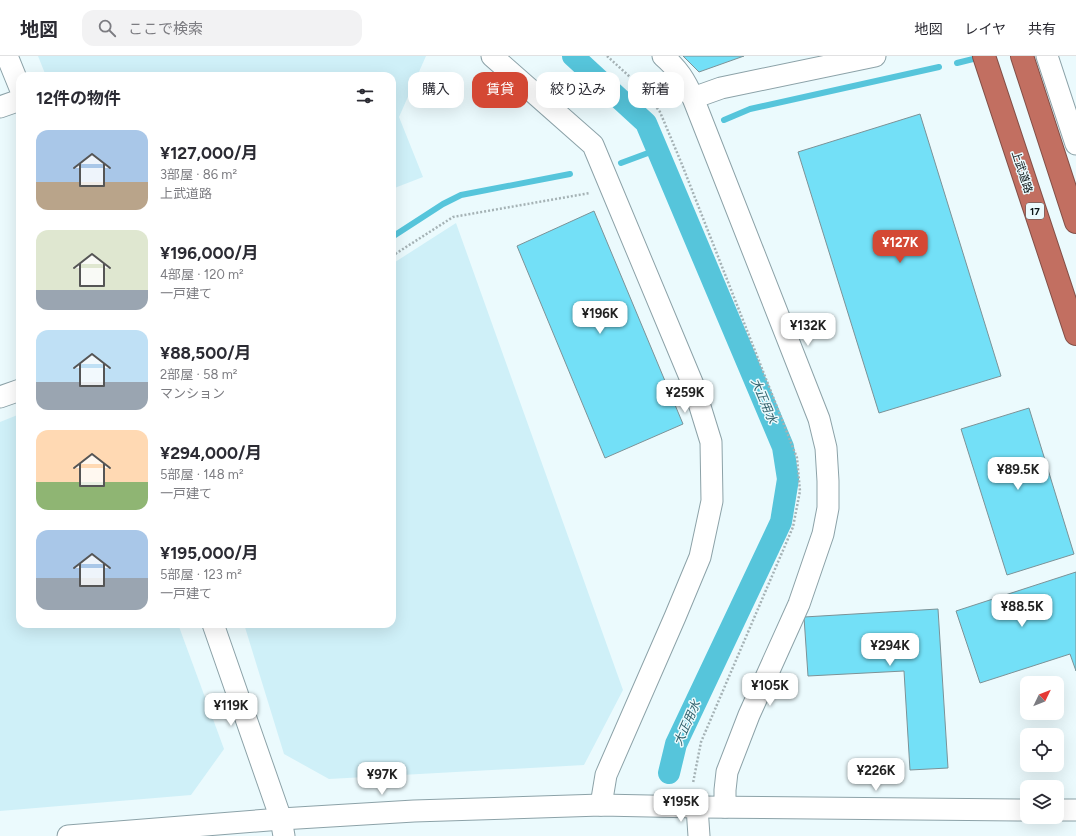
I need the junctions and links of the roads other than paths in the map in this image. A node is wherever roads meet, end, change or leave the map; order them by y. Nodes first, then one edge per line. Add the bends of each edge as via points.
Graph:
1 (7, 56) edge
2 (492, 56) edge
3 (663, 56) edge
4 (875, 56) edge
5 (984, 56) edge
6 (1047, 56) edge
7 (1024, 64) edge
8 (16, 78) edge
9 (693, 98) junction
10 (16, 101) edge
11 (0, 107) edge
12 (1071, 113) edge
13 (1076, 144) edge
14 (1076, 222) edge
15 (1076, 334) edge
16 (16, 391) edge
17 (0, 397) edge
18 (214, 628) edge
19 (601, 805) junction
20 (697, 807) junction
21 (725, 807) junction
22 (1020, 810) edge
23 (1064, 810) edge
24 (1076, 810) edge
25 (283, 827) edge
26 (68, 836) edge
27 (699, 836) edge

1 - 8 street
2 - 19 street via 593,145 694,387 711,442 712,501 700,557 606,775
3 - 9 street via 676,68
4 - 9 street via 721,88
5 - 15 highway, 上武道路 / 17
6 - 12 street
7 - 14 highway
9 - 21 street via 819,419 826,448 828,481 828,508 823,534 798,604 727,772
10 - 11 street
12 - 13 street
16 - 17 street
18 - 25 street
19 - 20 street
19 - 25 street via 414,811
20 - 21 street
20 - 27 street
21 - 22 street
23 - 24 street
25 - 26 street

